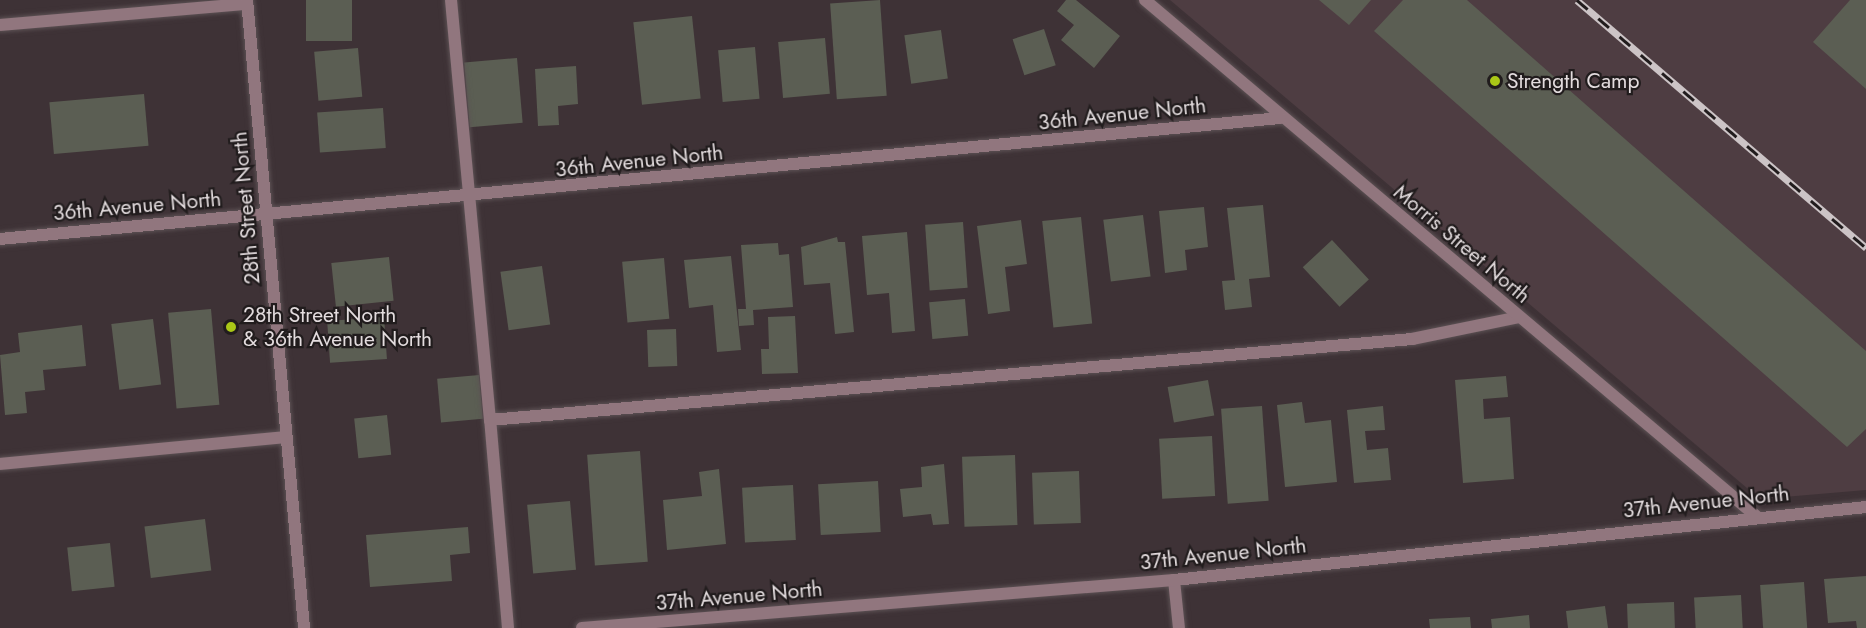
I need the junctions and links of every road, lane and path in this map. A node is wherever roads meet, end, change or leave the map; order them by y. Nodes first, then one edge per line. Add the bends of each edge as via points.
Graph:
1 (451, 0) edge
2 (1145, 0) edge
3 (247, 2) edge
4 (0, 26) edge
5 (1280, 118) junction
6 (470, 196) junction
7 (266, 214) junction
8 (0, 239) edge
9 (1519, 317) junction
10 (490, 420) junction
11 (286, 437) junction
12 (0, 464) edge
13 (1866, 507) edge
14 (1756, 516) junction
15 (1174, 580) junction
16 (304, 628) edge
17 (508, 628) edge
18 (582, 628) edge
19 (1179, 628) edge

1 - 6 street
2 - 5 street, Morris Street North
3 - 4 street
3 - 7 street, 28th Street North
5 - 6 street, 36th Avenue North
5 - 9 street, Morris Street North
6 - 7 street, 36th Avenue North
6 - 10 street
7 - 8 street, 36th Avenue North
7 - 11 street, 28th Street North
9 - 10 street via 1412,339
9 - 14 street, Morris Street North
10 - 17 street
11 - 12 street
11 - 16 street, 28th Street North
13 - 14 street, 37th Avenue North
14 - 15 street, 37th Avenue North
15 - 18 street, 37th Avenue North
15 - 19 street

